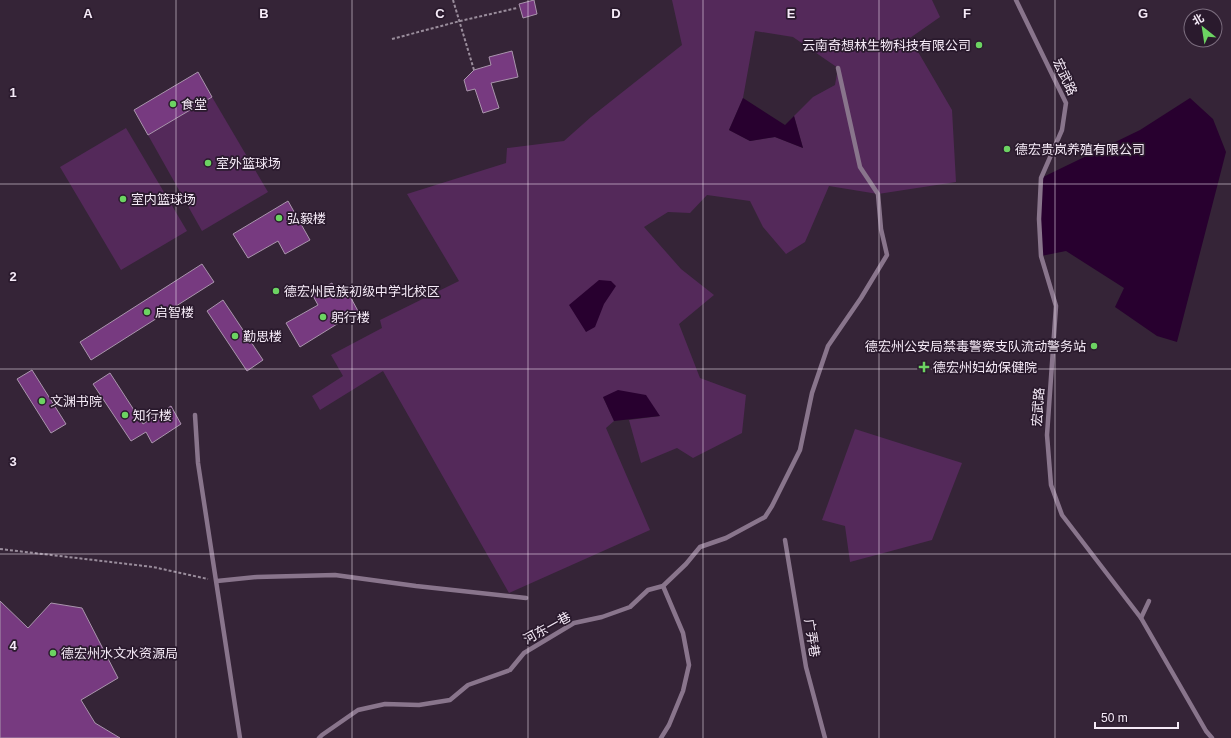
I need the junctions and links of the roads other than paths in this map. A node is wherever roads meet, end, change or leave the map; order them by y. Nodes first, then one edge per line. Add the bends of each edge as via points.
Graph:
1 (1016, 0) edge
2 (838, 68) dead end
3 (195, 415) dead end
4 (785, 540) dead end
5 (217, 581) junction
6 (663, 586) junction
7 (526, 598) dead end
8 (1149, 601) dead end
9 (1141, 618) junction
10 (240, 738) edge
11 (319, 738) edge
12 (661, 738) edge
13 (825, 738) edge
14 (1212, 738) edge

1 - 9 lane, 宏武路 via 1066,103 1062,130 1041,178 1041,256 1056,306 1047,435 1051,486 1062,515
2 - 6 lane, 河东一巷 via 860,167 878,194 881,229 887,255 828,346 812,394 800,450 765,517 726,538 700,547
3 - 5 lane via 198,464
4 - 13 lane, 广弄巷 via 806,668
5 - 7 lane via 335,575
5 - 10 lane
6 - 11 lane, 河东一巷 via 648,590 630,607 574,623 524,653 510,670 468,685 450,700 419,704 385,704 358,710
6 - 12 lane via 683,633 689,665 683,691
8 - 9 lane
9 - 14 lane, 宏武路

